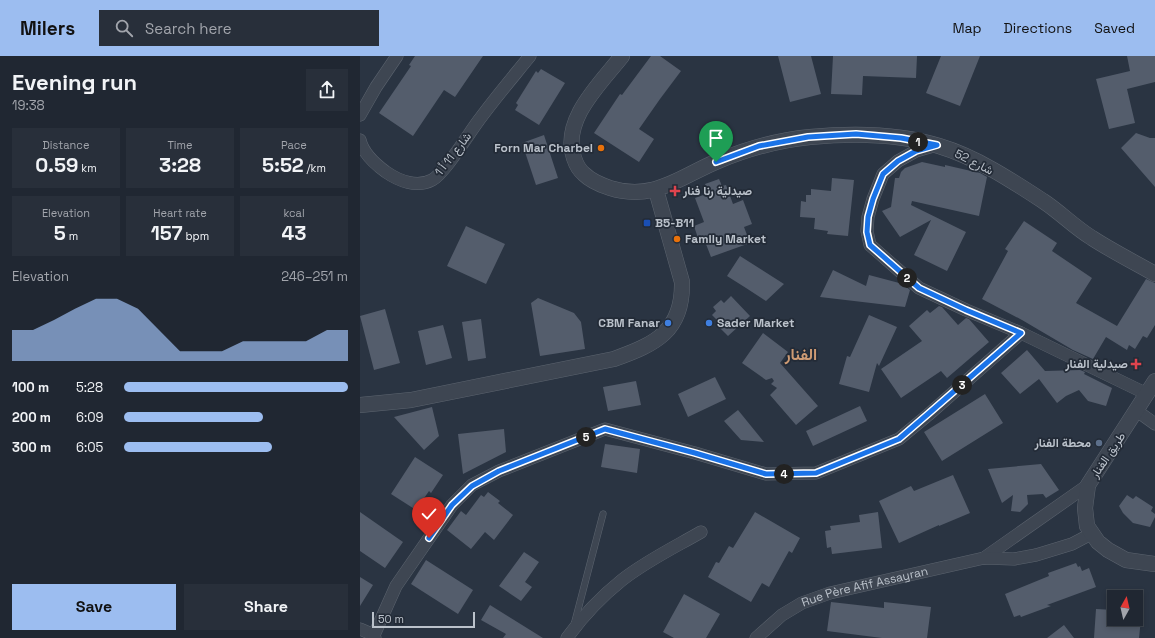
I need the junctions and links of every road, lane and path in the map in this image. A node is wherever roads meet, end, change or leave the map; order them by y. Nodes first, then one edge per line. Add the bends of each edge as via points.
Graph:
1 (397, 56) edge
2 (530, 56) edge
3 (622, 56) edge
4 (360, 115) edge
5 (360, 140) edge
6 (937, 145) junction
7 (656, 190) junction
8 (1155, 274) edge
9 (1021, 333) junction
10 (1155, 381) edge
11 (1147, 394) junction
12 (360, 405) edge
13 (1137, 411) junction
14 (1155, 424) edge
15 (1088, 485) junction
16 (603, 514) dead end
17 (701, 532) dead end
18 (1091, 534) junction
19 (984, 558) junction
20 (1155, 564) edge
21 (360, 629) edge
22 (569, 634) edge
23 (375, 636) edge
24 (756, 638) edge

1 - 4 street
2 - 5 street, شارع 11 أ 1 via 432,180 422,183 402,182 378,167
3 - 7 street, شارع 52 via 575,121 571,150 582,173 598,184 620,192 640,193
6 - 7 street, شارع 52 via 901,138 856,134 808,137 759,146 716,162
6 - 8 street, شارع 52 via 1018,185 1090,237
6 - 9 street via 916,151 898,161 883,174 868,217 867,232 870,245 919,288
7 - 12 street via 682,282 682,294 674,320 652,343 614,359 411,400
9 - 11 street
9 - 23 street via 899,439 816,473 766,474 605,429 499,471 472,486 452,505 396,586
10 - 11 street, طريق الفنار
11 - 13 street, طريق الفنار
13 - 14 street
13 - 15 street, طريق الفنار
15 - 18 street, طريق الفنار via 1085,518
15 - 19 street, Rue Père Afif Assayran
16 - 22 lane
17 - 22 street via 622,580
18 - 19 street, Rue Père Afif Assayran via 1072,544 1036,555 1014,559
18 - 20 street, طريق الفنار via 1118,556
19 - 24 street, Rue Père Afif Assayran via 809,600 782,615
21 - 23 street

